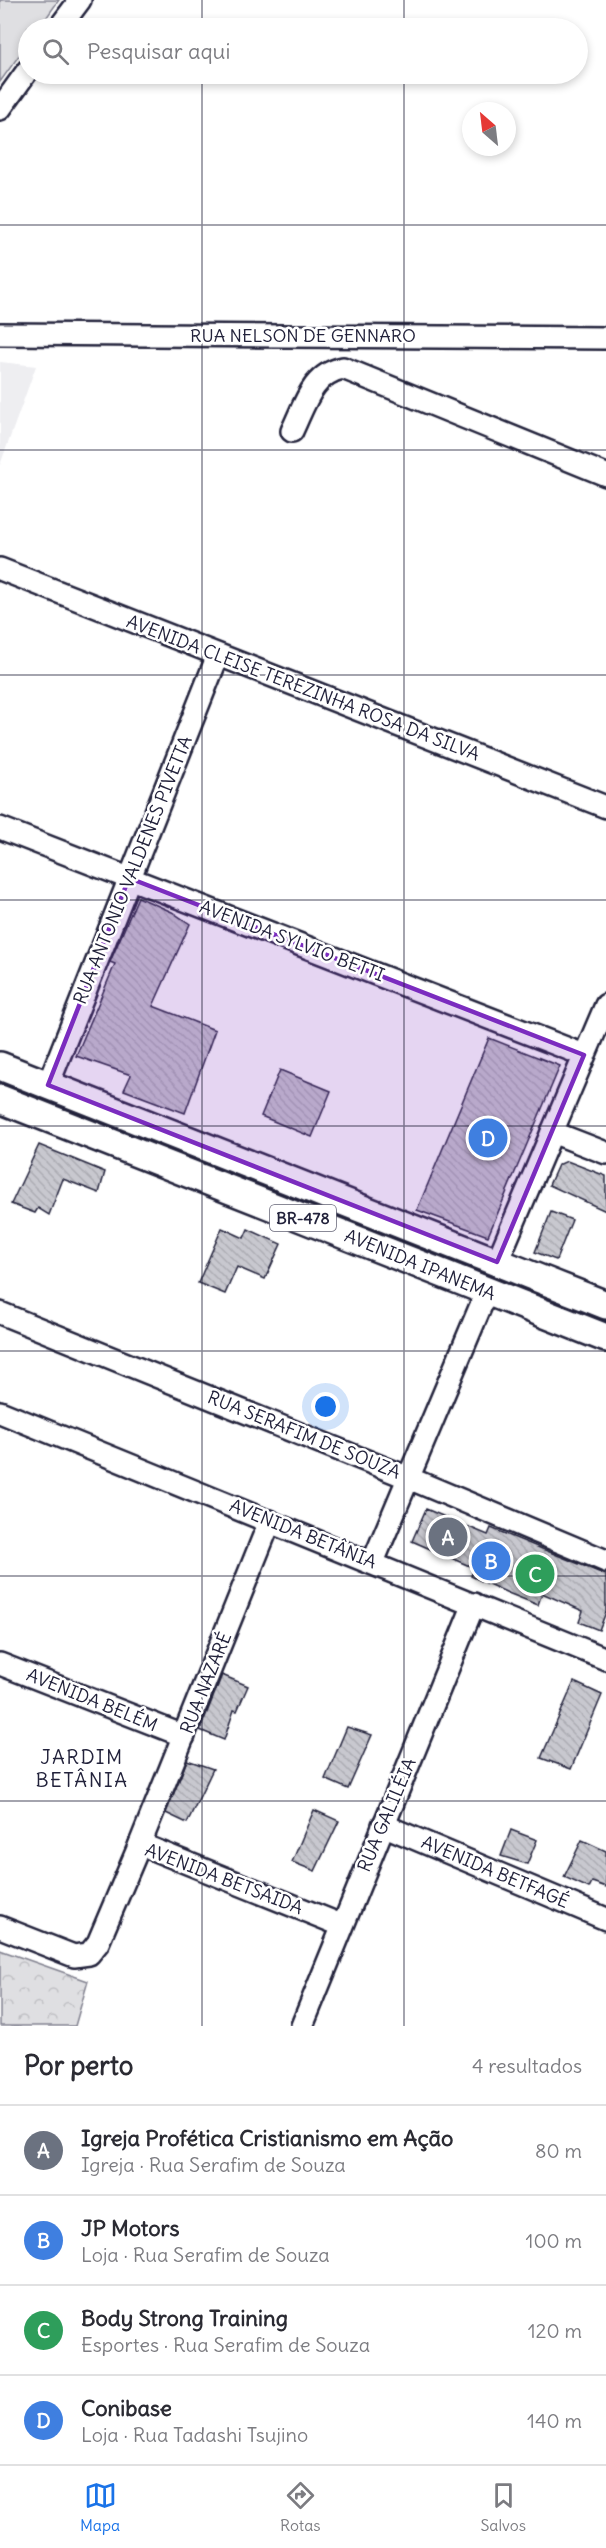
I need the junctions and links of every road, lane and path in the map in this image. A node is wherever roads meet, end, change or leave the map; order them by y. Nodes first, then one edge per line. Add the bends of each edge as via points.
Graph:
1 (80, 0) edge
2 (66, 18) edge
3 (18, 84) edge
4 (0, 109) edge
5 (0, 334) edge
6 (606, 338) edge
7 (292, 431) dead end
8 (606, 475) edge
9 (0, 569) edge
10 (218, 655) junction
11 (606, 807) edge
12 (0, 828) edge
13 (129, 878) junction
14 (606, 1005) edge
15 (584, 1054) junction
16 (0, 1066) edge
17 (48, 1085) junction
18 (0, 1099) edge
19 (552, 1132) junction
20 (606, 1154) edge
21 (497, 1262) junction
22 (488, 1291) junction
23 (606, 1305) edge
24 (0, 1313) edge
25 (606, 1338) edge
26 (0, 1412) edge
27 (408, 1478) junction
28 (270, 1521) junction
29 (606, 1561) edge
30 (373, 1562) junction
31 (474, 1604) junction
32 (606, 1659) edge
33 (0, 1664) edge
34 (184, 1737) junction
35 (383, 1825) junction
36 (140, 1844) junction
37 (606, 1919) edge
38 (341, 1925) junction
39 (0, 1926) edge
40 (302, 2026) edge

1 - 2 street
3 - 4 street
5 - 6 street, RUA NELSON DE GENNARO
7 - 8 street via 317,382 328,371 343,368
9 - 10 street, AVENIDA CLEISE TEREZINHA ROSA DA SILVA
10 - 11 street, AVENIDA CLEISE TEREZINHA ROSA DA SILVA
10 - 13 street, RUA ANTONIO VALDENES PIVETTA
12 - 13 street, AVENIDA SYLVIO BETTI
13 - 15 street, AVENIDA SYLVIO BETTI
13 - 17 street, RUA ANTONIO VALDENES PIVETTA
14 - 15 street
15 - 19 street
16 - 17 main road, AVENIDA IPANEMA / BR-478
17 - 21 main road, AVENIDA IPANEMA / BR-478
18 - 22 main road, AVENIDA IPANEMA / BR-478
19 - 20 street
19 - 21 street
21 - 23 main road, AVENIDA IPANEMA / BR-478
22 - 25 main road, AVENIDA IPANEMA / BR-478
22 - 27 street
24 - 27 street, RUA SERAFIM DE SOUZA
26 - 28 street, AVENIDA BETÂNIA
27 - 29 street, RUA SERAFIM DE SOUZA
27 - 30 street
28 - 30 street, AVENIDA BETÂNIA
28 - 34 street, RUA NAZARÉ
30 - 31 street, AVENIDA BETÂNIA
31 - 32 street, AVENIDA BETÂNIA
31 - 35 street, RUA GALILÉIA
33 - 34 street, AVENIDA BELÉM
34 - 36 street, RUA NAZARÉ
35 - 37 street, AVENIDA BETFAGÉ
35 - 38 street, RUA GALILÉIA
36 - 38 street, AVENIDA BETSAIDA
36 - 39 street, AVENIDA BETSAIDA via 98,1943 89,1954 74,1956
38 - 40 street, RUA GALILÉIA

